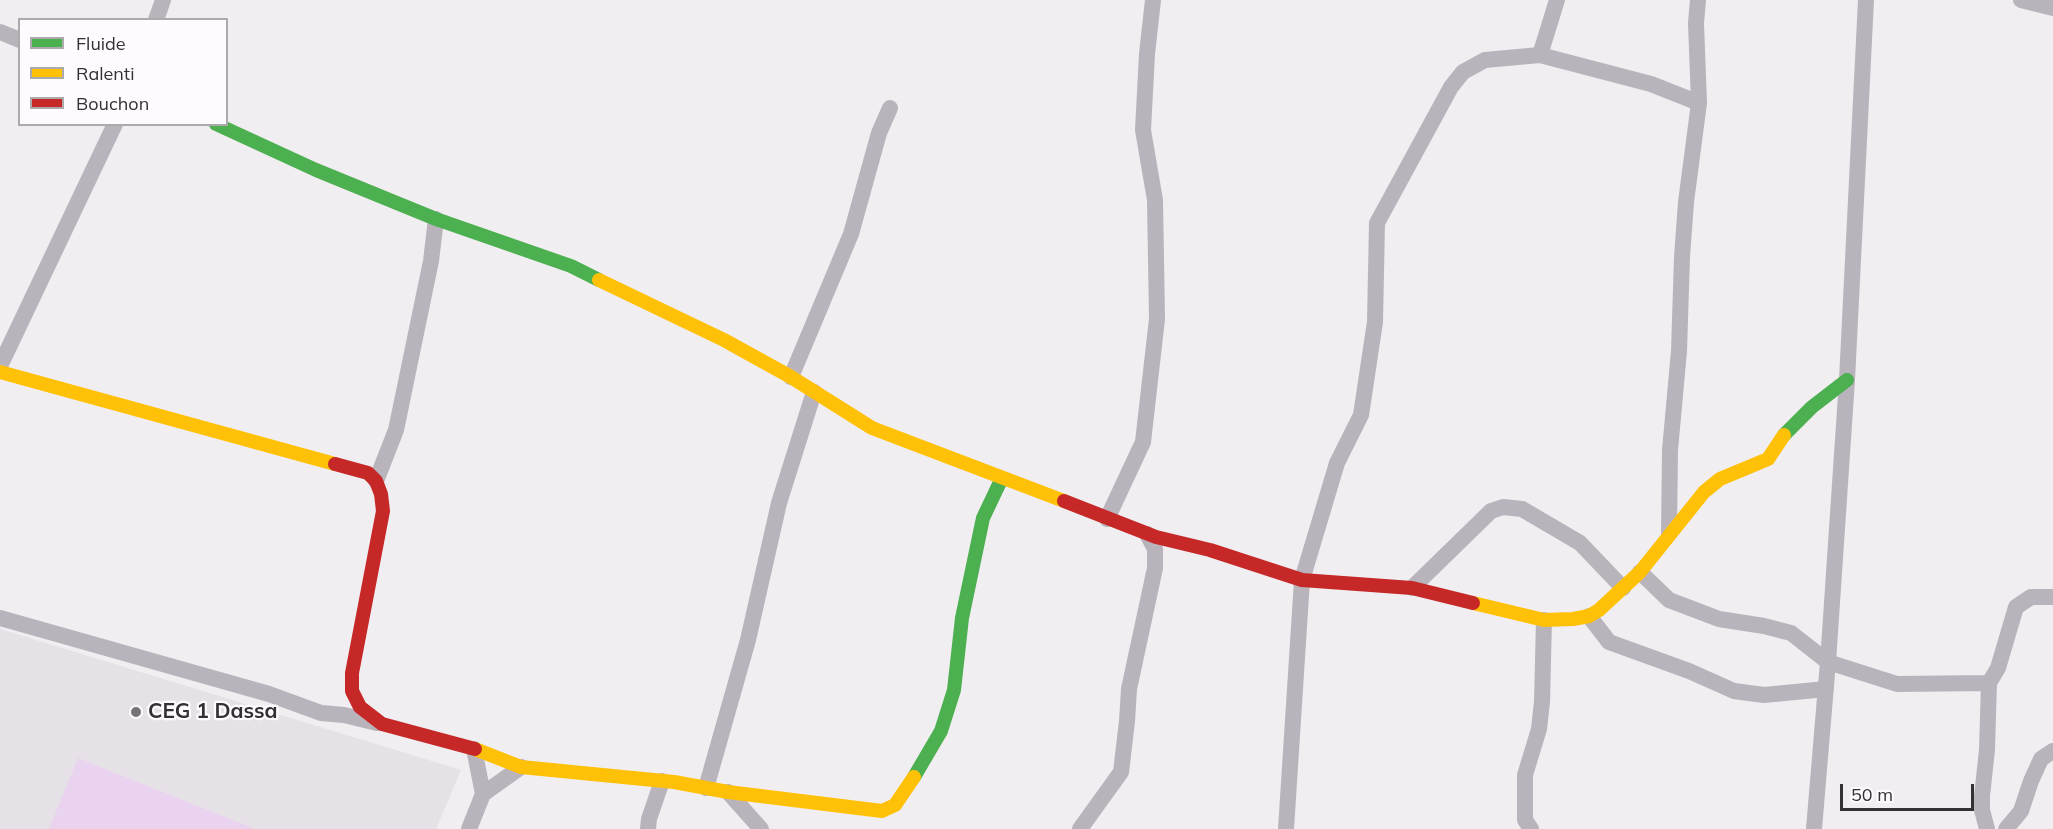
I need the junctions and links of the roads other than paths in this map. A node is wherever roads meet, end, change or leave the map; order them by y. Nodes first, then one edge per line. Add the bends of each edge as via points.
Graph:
1 (163, 0) edge
2 (1153, 0) edge
3 (1557, 0) edge
4 (1698, 0) edge
5 (1866, 0) edge
6 (2020, 0) edge
7 (2053, 8) edge
8 (157, 18) edge
9 (0, 32) edge
10 (18, 39) edge
11 (1540, 55) junction
12 (1698, 103) junction
13 (890, 108) dead end
14 (114, 126) edge
15 (220, 126) edge
16 (436, 219) junction
17 (0, 366) edge
18 (0, 372) edge
19 (791, 377) junction
20 (1847, 380) junction
21 (814, 392) junction
22 (1002, 478) junction
23 (376, 481) junction
24 (1107, 519) junction
25 (1147, 534) junction
26 (1669, 534) junction
27 (1640, 572) junction
28 (1302, 580) junction
29 (1412, 588) junction
30 (1623, 588) junction
31 (2053, 597) edge
32 (1589, 616) junction
33 (0, 618) edge
34 (1544, 620) junction
35 (1828, 662) junction
36 (1989, 683) junction
37 (1826, 689) junction
38 (382, 724) junction
39 (474, 749) junction
40 (2053, 751) edge
41 (521, 767) junction
42 (662, 781) junction
43 (706, 788) junction
44 (728, 792) junction
45 (483, 794) junction
46 (469, 829) edge
47 (648, 829) edge
48 (761, 829) edge
49 (1080, 829) edge
50 (1286, 829) edge
51 (1531, 829) edge
52 (1814, 829) edge
53 (1987, 829) edge
54 (2007, 829) edge

1 - 8 street
2 - 24 street via 1143,130 1155,200 1157,319 1143,442
3 - 11 street
4 - 12 street
5 - 20 street
6 - 7 street
9 - 10 street
11 - 12 street via 1651,84
11 - 28 street via 1485,60 1464,72 1451,87 1377,223 1375,322 1361,416 1337,463
12 - 26 street via 1682,257
13 - 19 street via 879,133 851,234
14 - 17 street
15 - 16 street
16 - 19 street via 571,267 724,340
16 - 23 street via 396,430
18 - 23 street via 368,473
19 - 21 street
20 - 26 street via 1786,432 1768,459 1720,479 1704,492
20 - 35 street
21 - 22 street via 872,428
21 - 43 street via 780,503 748,640
22 - 24 street
22 - 44 street via 983,518 962,618 954,690 941,731 895,805 882,811
23 - 38 street via 383,511 352,691 360,707
24 - 25 street
25 - 28 street
25 - 49 street via 1155,549 1155,568 1128,689 1121,772
26 - 27 street
27 - 30 street
27 - 35 street via 1669,600 1719,619 1791,633
28 - 29 street
28 - 50 street
29 - 30 street via 1491,511 1503,507 1522,510 1580,543
29 - 34 street
30 - 32 street
31 - 36 street via 2031,597 2016,607 1998,668
32 - 34 street
32 - 37 street via 1609,642 1734,691 1764,695
33 - 38 street via 321,712
34 - 51 street via 1539,729 1525,775 1525,820
35 - 36 street via 1897,684
35 - 37 street
36 - 53 street via 1982,796
37 - 52 street
38 - 39 street
39 - 41 street
39 - 45 street
40 - 54 street via 2041,759 2021,811
41 - 42 street
41 - 45 street
42 - 43 street
42 - 47 street
43 - 44 street
44 - 48 street
45 - 46 street

